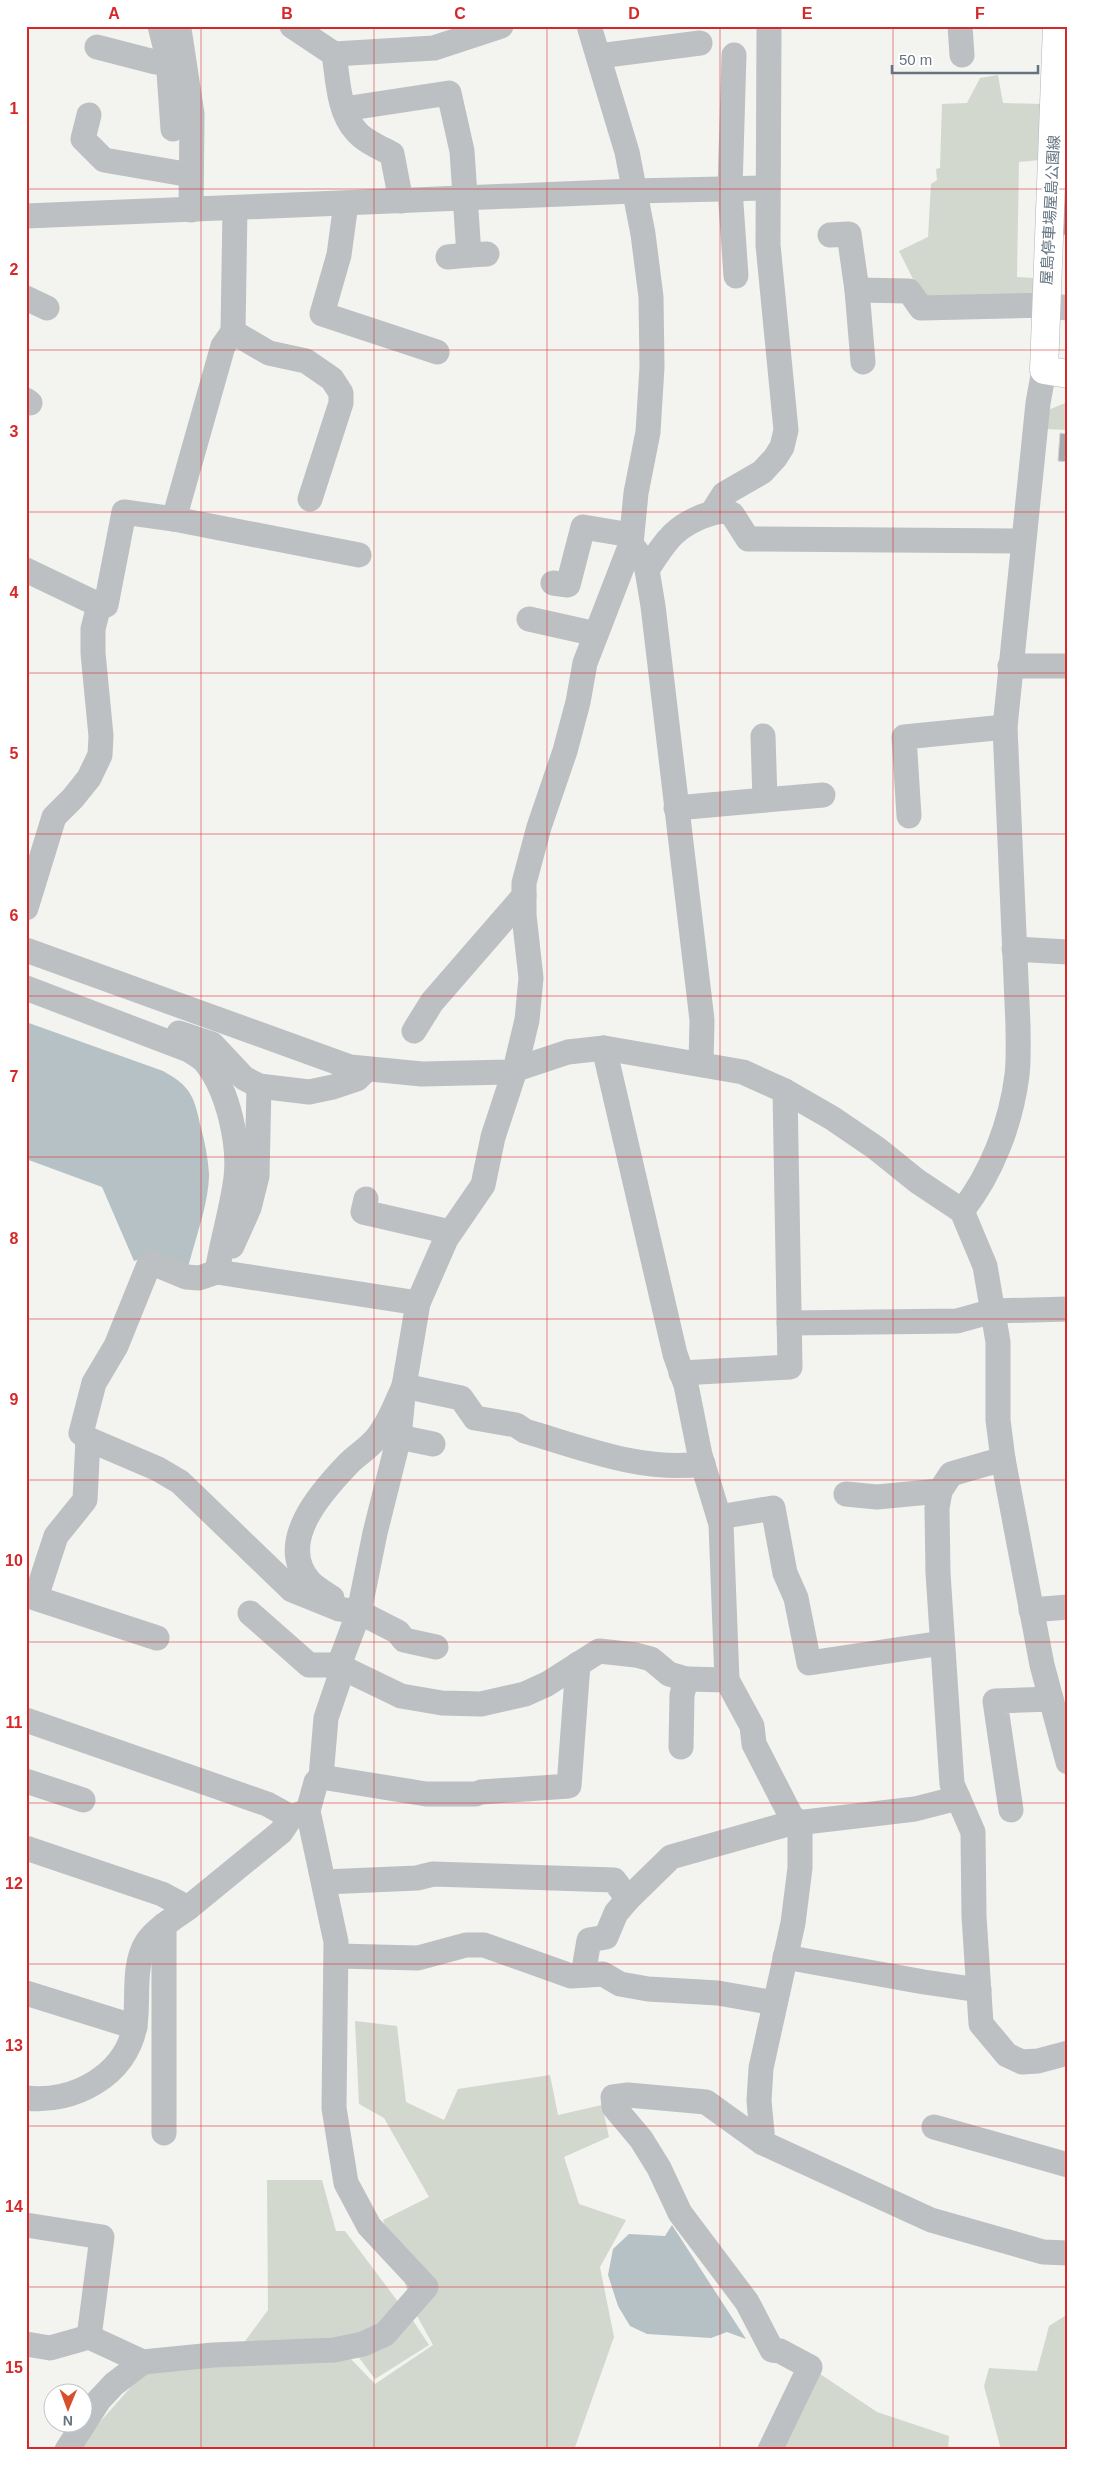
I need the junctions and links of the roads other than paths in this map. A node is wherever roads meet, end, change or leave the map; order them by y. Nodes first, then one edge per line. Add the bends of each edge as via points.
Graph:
1 (292, 26) edge
2 (501, 26) edge
3 (589, 26) edge
4 (769, 26) edge
5 (960, 26) edge
6 (1057, 26) edge
7 (179, 27) edge
8 (700, 43) dead end
9 (97, 47) dead end
10 (334, 54) junction
11 (962, 55) dead end
12 (599, 56) junction
13 (734, 56) dead end
14 (175, 57) junction
15 (344, 109) junction
16 (89, 115) dead end
17 (172, 129) dead end
18 (191, 175) junction
19 (730, 188) junction
20 (767, 188) junction
21 (634, 191) junction
22 (465, 198) junction
23 (401, 201) junction
24 (346, 203) junction
25 (235, 208) junction
26 (190, 210) junction
27 (26, 216) edge
28 (830, 235) dead end
29 (468, 256) dead end
30 (736, 276) dead end
31 (857, 290) junction
32 (1057, 307) edge
33 (232, 332) junction
34 (437, 352) dead end
35 (863, 362) dead end
36 (1056, 372) edge
37 (310, 499) dead end
38 (712, 513) junction
39 (174, 519) junction
40 (631, 540) junction
41 (1023, 541) junction
42 (359, 555) dead end
43 (26, 570) edge
44 (647, 570) junction
45 (553, 583) dead end
46 (99, 605) junction
47 (529, 619) dead end
48 (596, 634) junction
49 (1010, 666) junction
50 (1068, 666) edge
51 (1004, 727) junction
52 (763, 736) dead end
53 (824, 794) dead end
54 (765, 800) junction
55 (676, 808) junction
56 (909, 816) dead end
57 (524, 896) junction
58 (26, 908) edge
59 (1014, 949) junction
60 (26, 950) edge
61 (1068, 952) edge
62 (26, 988) edge
63 (118, 1021) junction
64 (414, 1031) dead end
65 (604, 1048) junction
66 (701, 1064) junction
67 (367, 1069) junction
68 (515, 1070) junction
69 (259, 1086) junction
70 (786, 1090) junction
71 (366, 1199) dead end
72 (962, 1211) junction
73 (450, 1232) junction
74 (218, 1272) junction
75 (418, 1303) junction
76 (1068, 1309) edge
77 (993, 1311) junction
78 (789, 1323) junction
79 (681, 1373) junction
80 (404, 1386) junction
81 (399, 1437) junction
82 (88, 1439) junction
83 (432, 1444) dead end
84 (1003, 1459) junction
85 (702, 1464) junction
86 (940, 1491) junction
87 (846, 1494) dead end
88 (718, 1517) junction
89 (31, 1596) edge
90 (1068, 1607) edge
91 (1031, 1610) junction
92 (356, 1611) junction
93 (250, 1613) dead end
94 (157, 1638) dead end
95 (942, 1643) junction
96 (436, 1647) dead end
97 (578, 1664) junction
98 (341, 1667) junction
99 (686, 1679) junction
100 (727, 1680) junction
101 (1051, 1699) junction
102 (26, 1720) edge
103 (681, 1747) dead end
104 (1068, 1762) edge
105 (321, 1777) junction
106 (26, 1781) edge
107 (958, 1798) junction
108 (83, 1800) dead end
109 (1011, 1810) dead end
110 (299, 1814) junction
111 (800, 1823) junction
112 (26, 1848) edge
113 (324, 1882) junction
114 (628, 1899) junction
115 (188, 1908) junction
116 (164, 1925) junction
117 (337, 1956) junction
118 (785, 1956) junction
119 (583, 1975) junction
120 (979, 1990) junction
121 (26, 1993) edge
122 (775, 2003) junction
123 (135, 2027) junction
124 (1068, 2052) edge
125 (26, 2098) edge
126 (934, 2127) dead end
127 (164, 2133) dead end
128 (763, 2143) junction
129 (1068, 2165) edge
130 (26, 2225) edge
131 (1068, 2253) edge
132 (88, 2337) junction
133 (26, 2344) edge
134 (143, 2362) junction
135 (67, 2450) edge
136 (770, 2450) edge

1 - 10 street
2 - 10 street via 434,48
3 - 12 street
4 - 20 street
5 - 11 street
6 - 32 main road, 屋島停車場屋島公園線
7 - 14 street
8 - 12 street
9 - 14 street via 155,62
10 - 15 street
12 - 21 street via 627,152
13 - 19 street
14 - 17 street
14 - 18 street via 192,114
15 - 22 street via 449,93 462,151
15 - 23 street via 357,133 392,154
16 - 18 street via 83,139 104,160
18 - 26 street
19 - 20 street
19 - 21 street
19 - 30 street
20 - 38 street via 768,245 786,430 775,458 762,472 724,494
21 - 22 street
21 - 40 street via 651,298 652,367 648,432
22 - 23 street
22 - 29 street
23 - 24 street
24 - 25 street
24 - 34 street via 340,255 322,314
25 - 26 street
25 - 33 street
26 - 27 street
28 - 31 street via 849,234
31 - 32 street via 909,291 921,308
31 - 35 street
32 - 36 main road, 屋島停車場屋島公園線
33 - 37 street via 269,354 306,361 332,379 341,393 341,403
33 - 39 street via 223,346
36 - 41 street via 1038,403
38 - 41 street via 724,511 732,514 748,539
38 - 44 street via 677,529
39 - 42 street
39 - 46 street via 124,512 106,605
40 - 44 street
40 - 45 street via 583,527 568,585
40 - 48 street
41 - 49 street
43 - 46 street
44 - 55 street
46 - 58 street via 93,629 93,653 100,755 88,778 54,818
47 - 48 street
48 - 57 street via 585,664 565,751 539,827 524,883
49 - 50 street
49 - 51 street
51 - 56 street via 904,738
51 - 59 street
52 - 54 street
53 - 54 street
54 - 55 street
55 - 66 street via 702,1020
57 - 64 street via 432,1002
57 - 68 street via 531,978 527,1020
59 - 61 street
59 - 72 street via 1017,1074 1008,1121 984,1177
60 - 67 street via 292,1047 350,1067
62 - 63 street
63 - 69 street via 130,1019 212,1044 244,1078
63 - 74 street via 189,1050 206,1062 220,1082 235,1148 236,1176
65 - 66 street
65 - 68 street via 568,1052
65 - 79 street
66 - 70 street via 743,1072
67 - 68 street via 422,1074
67 - 69 street via 357,1078 309,1092
68 - 73 street via 493,1137 483,1185
69 - 74 street via 257,1176 249,1208
70 - 72 street via 876,1148
70 - 78 street
71 - 73 street via 363,1212
72 - 77 street via 985,1266
73 - 75 street
74 - 75 street
74 - 82 street via 198,1278 186,1277 150,1262 116,1346 94,1383 81,1433
75 - 80 street
76 - 77 street
77 - 78 street via 957,1321
77 - 84 street via 998,1342 998,1420
78 - 79 street via 790,1367
79 - 85 street
80 - 81 street
80 - 85 street via 461,1398 475,1418 516,1425 525,1431 606,1457 682,1466
80 - 92 street via 375,1440 349,1464 303,1523 296,1546 304,1574 311,1583
81 - 83 street
81 - 92 street
82 - 89 street via 85,1500 56,1536
82 - 92 street via 180,1482 292,1590 339,1609
84 - 86 street via 950,1474
84 - 91 street
85 - 88 street
86 - 87 street via 878,1496
86 - 95 street via 937,1508
88 - 95 street via 773,1508 785,1573 796,1598 809,1663
88 - 100 street
89 - 94 street
90 - 91 street
91 - 101 street
92 - 96 street via 398,1632 404,1640
92 - 98 street
93 - 98 street via 310,1664
95 - 107 street via 952,1784
97 - 98 street via 525,1694 480,1704 442,1703 401,1696
97 - 99 street via 599,1651 636,1655 651,1660 669,1674
97 - 105 street via 569,1786 476,1794 426,1794
98 - 105 street via 326,1718
99 - 100 street
99 - 103 street via 682,1695
100 - 111 street via 752,1726 754,1744 791,1816
101 - 104 street
101 - 109 street via 995,1700
102 - 110 street
105 - 110 street
106 - 108 street
107 - 111 street via 915,1810
107 - 120 street via 973,1832
110 - 113 street
110 - 115 street
111 - 114 street via 671,1858
111 - 118 street via 800,1868
112 - 115 street via 162,1894
113 - 114 street via 417,1878 433,1874 614,1880
113 - 117 street
114 - 119 street via 616,1913 606,1936 589,1940
115 - 116 street
116 - 123 street via 147,1943 140,1964
116 - 127 street
117 - 119 street via 418,1958 466,1945 484,1945 571,1976
117 - 134 street via 334,2108 346,2183 369,2226 426,2287 385,2334 363,2344 334,2350 213,2355
118 - 120 street
118 - 122 street
119 - 122 street via 603,1974 620,1984 648,1989 718,1993
120 - 124 street via 981,2024 1007,2054 1022,2062
121 - 123 street
122 - 128 street via 761,2068 759,2102
123 - 125 street via 127,2050 113,2068 89,2087 63,2097
126 - 129 street
128 - 131 street via 931,2220 1043,2252
128 - 136 street via 706,2102 628,2095 613,2097 614,2107 641,2139 659,2168 680,2213 747,2302 772,2350 810,2367
130 - 132 street via 102,2237
132 - 133 street via 50,2348
132 - 134 street
134 - 135 street via 99,2400

